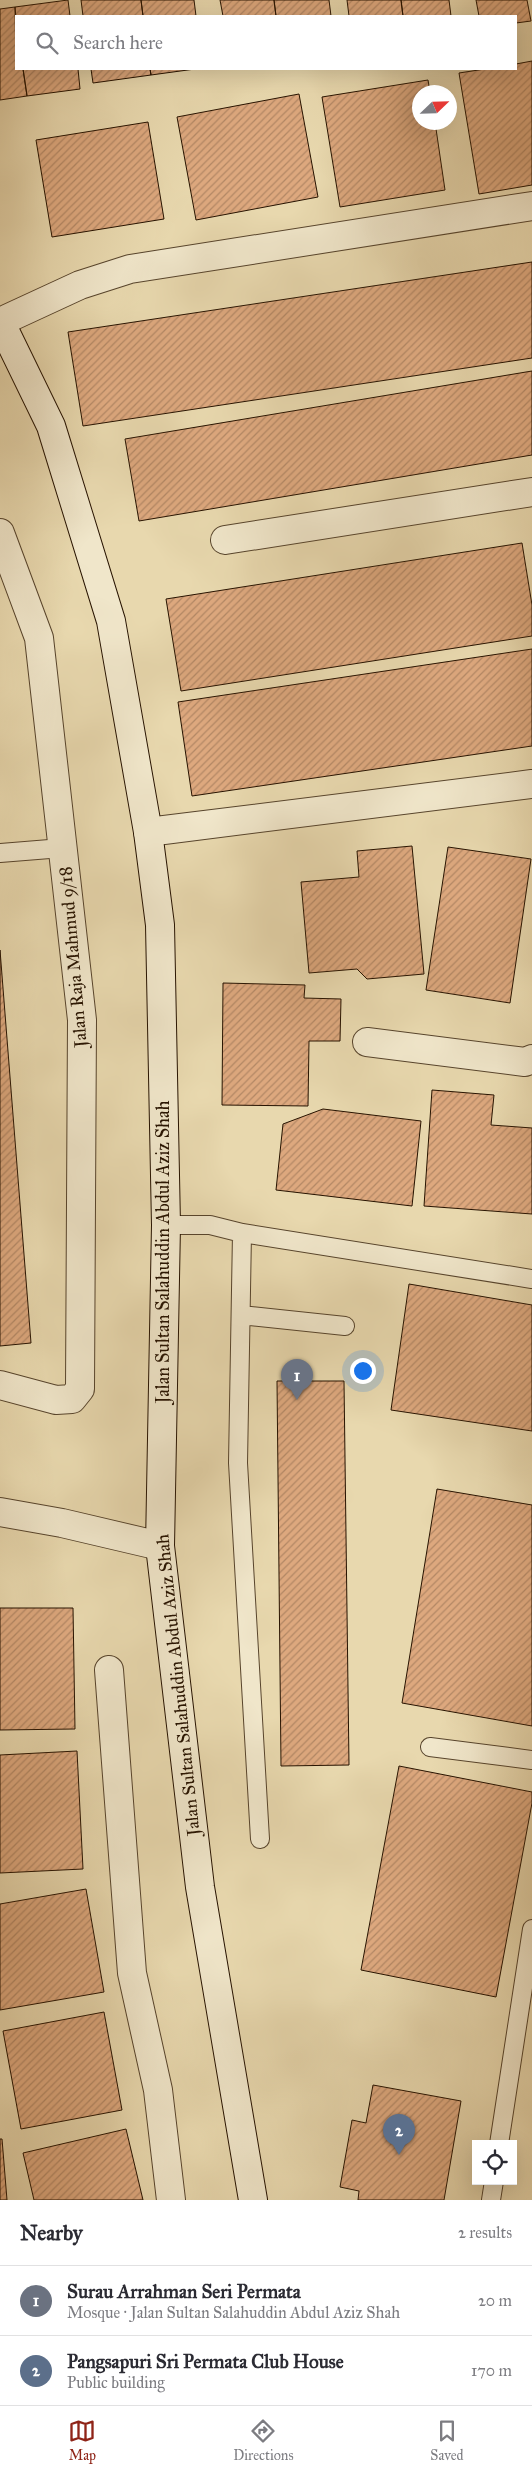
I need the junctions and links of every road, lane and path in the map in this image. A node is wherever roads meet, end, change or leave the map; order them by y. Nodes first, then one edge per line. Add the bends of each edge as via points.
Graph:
1 (532, 206) edge
2 (0, 321) edge
3 (532, 492) edge
4 (0, 533) edge
5 (225, 540) dead end
6 (532, 784) edge
7 (148, 832) junction
8 (62, 848) junction
9 (0, 853) edge
10 (367, 1042) dead end
11 (532, 1059) edge
12 (166, 1225) junction
13 (242, 1233) junction
14 (532, 1279) edge
15 (241, 1315) junction
16 (345, 1326) dead end
17 (0, 1384) edge
18 (0, 1512) edge
19 (160, 1546) junction
20 (109, 1670) dead end
21 (430, 1747) dead end
22 (532, 1760) edge
23 (260, 1839) dead end
24 (532, 1929) edge
25 (500, 2140) edge
26 (493, 2185) edge
27 (171, 2200) edge
28 (254, 2200) edge
29 (491, 2200) edge

1 - 2 street via 130,269 80,285
2 - 7 street, Jalan Sultan Salahuddin Abdul Aziz Shah via 51,426 111,621
3 - 5 street
4 - 8 street, Jalan Raja Mahmud 9/18 via 39,638
6 - 7 street
7 - 12 street, Jalan Sultan Salahuddin Abdul Aziz Shah via 160,925
8 - 9 lane
8 - 17 street, Jalan Raja Mahmud 9/18 via 82,1020 80,1389 72,1399 56,1400
10 - 11 street via 525,1062
12 - 13 lane via 210,1225
12 - 19 street, Jalan Sultan Salahuddin Abdul Aziz Shah
13 - 14 lane
13 - 15 lane
15 - 16 lane
15 - 23 lane via 238,1463
18 - 19 street
19 - 28 street, Jalan Sultan Salahuddin Abdul Aziz Shah via 200,1887
20 - 27 street via 132,1973 158,2090
21 - 22 lane
24 - 25 lane
26 - 29 lane

